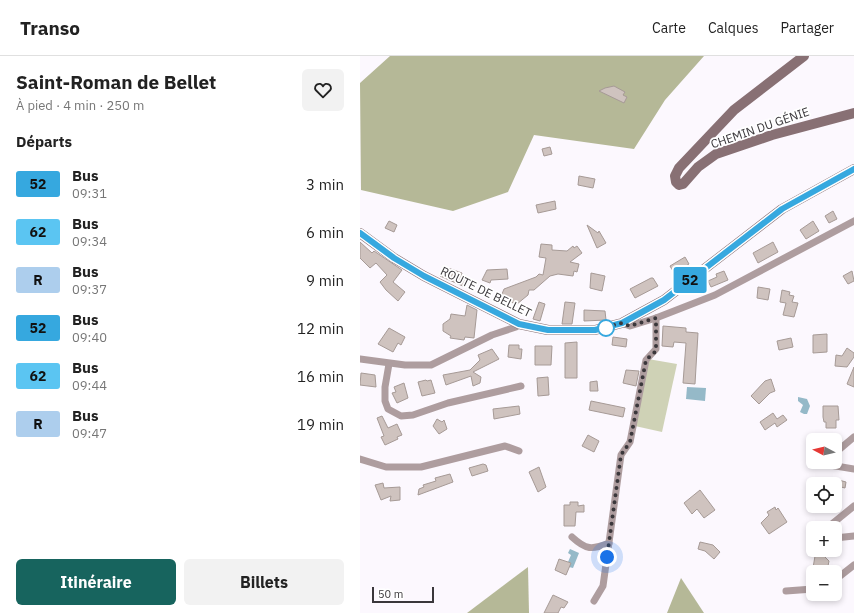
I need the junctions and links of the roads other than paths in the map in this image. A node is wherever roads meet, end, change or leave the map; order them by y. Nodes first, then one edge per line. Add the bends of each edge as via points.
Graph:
1 (804, 56) edge
2 (854, 113) edge
3 (854, 169) edge
4 (854, 221) edge
5 (360, 233) edge
6 (656, 318) junction
7 (622, 323) junction
8 (519, 324) junction
9 (360, 359) edge
10 (389, 364) junction
11 (521, 386) dead end
12 (854, 437) edge
13 (842, 447) edge
14 (519, 451) dead end
15 (360, 459) edge
16 (842, 467) edge
17 (854, 469) edge
18 (854, 506) edge
19 (836, 521) edge
20 (854, 536) edge
21 (572, 537) dead end
22 (842, 537) edge
23 (609, 543) junction
24 (854, 565) edge
25 (842, 574) edge
26 (806, 590) edge
27 (786, 591) dead end
28 (594, 601) dead end

1 - 2 main road, CHEMIN DU GÉNIE via 734,110 679,168 675,176 676,182 679,185 683,184 716,154 772,135
3 - 7 main road, ROUTE DE BELLET via 782,209 664,300
4 - 6 street via 715,295
5 - 8 main road, ROUTE DE BELLET via 424,276
6 - 7 street via 630,326
6 - 23 street via 656,351 646,360 630,442 621,455
7 - 8 main road, ROUTE DE BELLET via 595,330 572,331 548,330
8 - 10 street via 431,365
9 - 10 street
10 - 11 street via 384,401 388,409 401,416
12 - 13 street
14 - 15 street via 506,446 433,465 407,468 386,467
16 - 17 street
18 - 19 street
20 - 22 street
21 - 23 street via 582,546 595,549
23 - 28 street via 603,586
24 - 25 street
26 - 27 street

